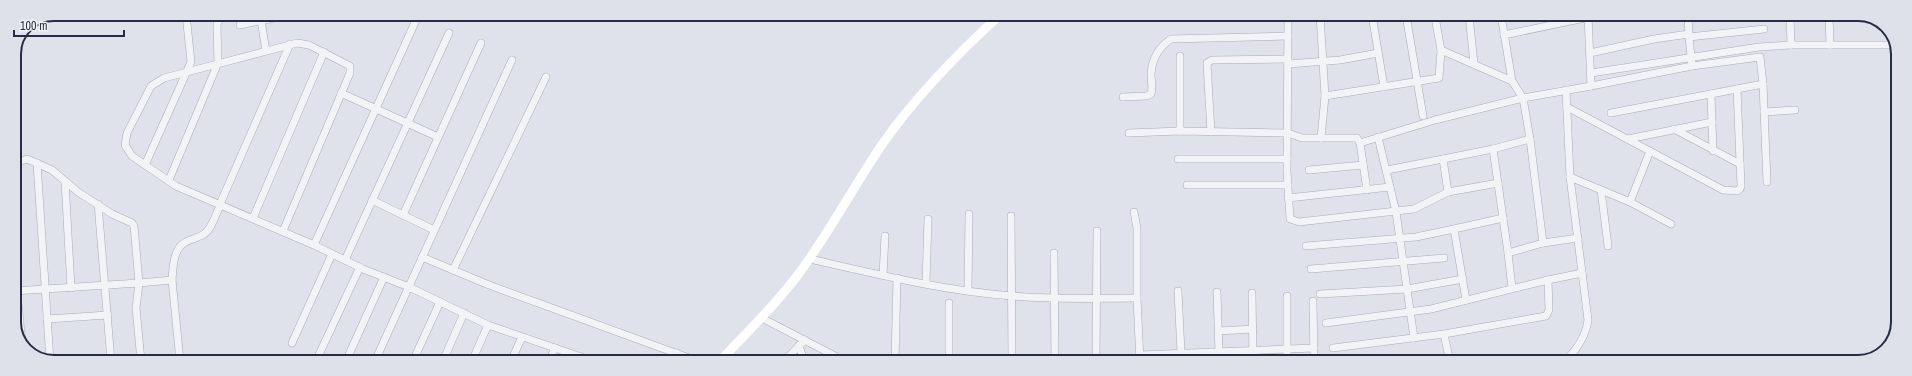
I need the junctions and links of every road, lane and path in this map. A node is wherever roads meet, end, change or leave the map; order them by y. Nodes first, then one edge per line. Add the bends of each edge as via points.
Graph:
1 (187, 21) edge
2 (219, 21) edge
3 (250, 21) edge
4 (261, 21) edge
5 (416, 21) edge
6 (993, 21) edge
7 (1288, 21) edge
8 (1320, 21) edge
9 (1373, 21) edge
10 (1407, 21) edge
11 (1436, 21) edge
12 (1470, 21) edge
13 (1502, 21) edge
14 (1566, 21) edge
15 (1588, 21) edge
16 (1688, 21) edge
17 (1790, 21) edge
18 (1828, 21) edge
19 (240, 25) dead end
20 (1764, 29) dead end
21 (449, 33) dead end
22 (1504, 35) junction
23 (1689, 35) junction
24 (1288, 36) junction
25 (481, 43) dead end
26 (290, 44) junction
27 (1791, 45) junction
28 (1830, 45) junction
29 (1890, 45) edge
30 (1759, 47) junction
31 (1441, 50) junction
32 (266, 51) junction
33 (324, 52) junction
34 (1590, 53) junction
35 (1378, 54) junction
36 (1180, 56) dead end
37 (1691, 57) junction
38 (1760, 57) junction
39 (512, 60) dead end
40 (1288, 62) junction
41 (1322, 62) junction
42 (218, 63) junction
43 (1474, 64) junction
44 (1692, 66) junction
45 (188, 71) junction
46 (1591, 73) junction
47 (546, 77) dead end
48 (1512, 81) junction
49 (1416, 82) junction
50 (1763, 84) junction
51 (1591, 86) junction
52 (1384, 87) junction
53 (1737, 89) junction
54 (1566, 90) junction
55 (341, 93) junction
56 (1711, 94) junction
57 (1325, 96) junction
58 (1123, 97) dead end
59 (1523, 98) junction
60 (376, 108) junction
61 (1567, 108) junction
62 (1794, 110) dead end
63 (1764, 112) junction
64 (1611, 113) dead end
65 (1422, 116) dead end
66 (1712, 122) junction
67 (407, 123) junction
68 (1674, 129) junction
69 (1180, 131) junction
70 (1211, 132) junction
71 (1129, 133) dead end
72 (1288, 133) junction
73 (438, 137) junction
74 (1378, 137) junction
75 (1321, 138) junction
76 (1530, 139) junction
77 (1628, 139) junction
78 (1360, 143) junction
79 (1493, 149) junction
80 (1650, 151) junction
81 (1713, 151) junction
82 (1287, 158) junction
83 (1178, 159) dead end
84 (1443, 159) junction
85 (21, 161) edge
86 (37, 164) junction
87 (1740, 164) junction
88 (145, 165) junction
89 (1363, 165) junction
90 (1309, 170) dead end
91 (1387, 170) junction
92 (1570, 177) junction
93 (169, 180) junction
94 (65, 181) junction
95 (1767, 182) dead end
96 (1498, 183) junction
97 (1187, 185) dead end
98 (1288, 185) junction
99 (1390, 187) junction
100 (1367, 190) junction
101 (1602, 190) junction
102 (1448, 192) junction
103 (1288, 198) junction
104 (372, 200) junction
105 (1630, 202) junction
106 (98, 204) junction
107 (220, 204) junction
108 (1134, 212) dead end
109 (1396, 212) junction
110 (969, 214) dead end
111 (403, 215) junction
112 (1011, 216) dead end
113 (253, 218) junction
114 (928, 218) dead end
115 (1503, 218) junction
116 (1671, 224) dead end
117 (1454, 229) junction
118 (434, 230) junction
119 (1097, 231) dead end
120 (283, 232) junction
121 (885, 236) dead end
122 (1578, 238) junction
123 (1400, 239) junction
124 (1543, 243) junction
125 (314, 245) junction
126 (1306, 246) dead end
127 (1608, 246) dead end
128 (1054, 253) dead end
129 (1508, 253) junction
130 (332, 254) junction
131 (422, 257) junction
132 (1444, 258) dead end
133 (810, 259) junction
134 (345, 260) junction
135 (1403, 261) junction
136 (360, 267) junction
137 (1311, 269) dead end
138 (453, 270) junction
139 (1582, 273) junction
140 (883, 275) junction
141 (384, 277) junction
142 (897, 278) junction
143 (1463, 279) junction
144 (172, 280) junction
145 (1548, 280) junction
146 (139, 283) junction
147 (926, 283) junction
148 (106, 286) junction
149 (409, 287) junction
150 (72, 288) junction
151 (1512, 288) junction
152 (1407, 289) junction
153 (44, 290) junction
154 (21, 291) edge
155 (968, 291) junction
156 (1178, 291) dead end
157 (1217, 292) dead end
158 (1252, 293) dead end
159 (1320, 294) dead end
160 (1012, 296) junction
161 (1286, 296) dead end
162 (1096, 298) junction
163 (1137, 298) junction
164 (1055, 299) junction
165 (1466, 300) junction
166 (1313, 301) dead end
167 (440, 302) junction
168 (949, 303) dead end
169 (464, 313) junction
170 (1410, 313) junction
171 (108, 315) junction
172 (762, 318) junction
173 (47, 319) junction
174 (1326, 322) dead end
175 (488, 325) junction
176 (1253, 329) junction
177 (1219, 331) junction
178 (1444, 334) junction
179 (522, 337) junction
180 (1414, 338) junction
181 (292, 343) dead end
182 (802, 343) junction
183 (555, 348) junction
184 (1314, 348) junction
185 (1333, 348) dead end
186 (1287, 350) junction
187 (1253, 351) junction
188 (1211, 352) joint
189 (1219, 352) junction
190 (677, 353) junction
191 (1181, 353) junction
192 (50, 354) edge
193 (111, 355) edge
194 (140, 355) edge
195 (179, 355) edge
196 (319, 355) edge
197 (349, 355) edge
198 (379, 355) edge
199 (416, 355) edge
200 (446, 355) edge
201 (475, 355) edge
202 (514, 355) edge
203 (552, 355) edge
204 (574, 355) edge
205 (674, 355) edge
206 (682, 355) edge
207 (728, 355) edge
208 (791, 355) edge
209 (803, 355) edge
210 (832, 355) edge
211 (895, 355) edge
212 (949, 355) edge
213 (1012, 355) edge
214 (1055, 355) edge
215 (1096, 355) edge
216 (1140, 355) edge
217 (1167, 355) edge
218 (1253, 355) edge
219 (1287, 355) edge
220 (1314, 355) edge
221 (1448, 355) edge
222 (1570, 355) edge

1 - 45 street via 191,53
2 - 42 street
3 - 19 street
4 - 32 street
5 - 60 street
6 - 133 main road via 932,82 910,108 881,147
7 - 24 street
8 - 41 street
9 - 35 street
10 - 49 street
11 - 31 street
12 - 43 street
13 - 22 street
14 - 22 street
15 - 34 street
16 - 23 street
17 - 27 street
18 - 28 street
20 - 23 street
21 - 67 street
22 - 48 street
23 - 34 street via 1654,39
23 - 37 street
24 - 40 street
24 - 58 street via 1171,39 1163,44 1155,56 1151,74 1151,94
25 - 73 street
26 - 32 street
26 - 33 street via 309,45
26 - 107 street
27 - 28 street
27 - 30 street
28 - 29 street
30 - 37 street
30 - 38 street
31 - 43 street
31 - 49 street via 1439,78
32 - 42 street
33 - 55 street via 350,66 350,73
33 - 113 street
34 - 46 street
35 - 41 street
35 - 52 street
36 - 69 street
37 - 44 street
37 - 46 street
38 - 44 street
38 - 50 street
39 - 118 street
40 - 41 street
40 - 70 street via 1207,62
40 - 72 street
41 - 57 street
42 - 45 street
42 - 93 street
43 - 48 street
44 - 51 street
45 - 88 street
45 - 88 street via 164,78 151,86 127,133 126,149
46 - 51 street
47 - 138 street
48 - 59 street
49 - 52 street
49 - 65 street
50 - 53 street
50 - 63 street
51 - 54 street
52 - 57 street
53 - 56 street
53 - 87 street
54 - 59 street
54 - 61 street
55 - 60 street
55 - 120 street
56 - 64 street
56 - 66 street
57 - 75 street
59 - 74 street
59 - 76 street
60 - 67 street
60 - 125 street
61 - 77 street
61 - 92 street
62 - 63 street
63 - 95 street
66 - 68 street
66 - 81 street
67 - 73 street
67 - 104 street
68 - 77 street
68 - 81 street
69 - 70 street
69 - 71 street
70 - 72 street
72 - 75 street via 1302,138
72 - 82 street
73 - 111 street
74 - 78 street
74 - 91 street
75 - 78 street via 1355,138
76 - 79 street
76 - 124 street
77 - 80 street
78 - 89 street
79 - 84 street
79 - 96 street
80 - 87 street via 1729,192 1740,189
80 - 105 street
81 - 87 street
82 - 83 street
82 - 98 street
84 - 91 street
84 - 102 street
85 - 86 street via 27,159
86 - 94 street via 52,170
86 - 153 street
88 - 93 street
89 - 90 street
89 - 100 street
91 - 99 street
92 - 101 street
92 - 122 street
93 - 107 street via 176,186
94 - 106 street
94 - 150 street
96 - 102 street
96 - 115 street
97 - 98 street
98 - 103 street
99 - 100 street
99 - 109 street
100 - 103 street
101 - 105 street
101 - 127 street
102 - 109 street via 1419,207
103 - 109 street via 1290,219 1299,222
104 - 111 street
104 - 134 street
105 - 116 street
106 - 146 street via 134,226
106 - 148 street
107 - 113 street
107 - 144 street via 205,234 184,243 179,248 173,264
108 - 163 street via 1137,228
109 - 123 street
110 - 155 street
111 - 118 street
112 - 160 street
113 - 120 street
114 - 147 street
115 - 117 street
115 - 129 street
117 - 123 street
117 - 143 street
118 - 131 street
119 - 162 street
120 - 125 street
121 - 140 street
122 - 124 street
122 - 139 street
123 - 126 street
123 - 135 street
124 - 129 street
125 - 130 street
128 - 164 street
129 - 151 street
130 - 134 street
130 - 181 street
131 - 138 street
131 - 149 street
132 - 135 street
133 - 140 street
133 - 172 main road
134 - 136 street
135 - 137 street
135 - 152 street
136 - 141 street
136 - 196 street
138 - 190 street
139 - 145 street
139 - 222 street via 1587,325 1575,351
140 - 142 street
141 - 149 street
141 - 197 street
142 - 147 street
142 - 211 street
143 - 152 street
143 - 165 street
144 - 146 street
144 - 195 street
145 - 151 street
145 - 178 street via 1549,310 1546,316
146 - 148 street
146 - 194 street via 136,308
147 - 155 street
148 - 150 street
148 - 171 street
149 - 167 street
149 - 198 street
150 - 153 street
151 - 165 street
152 - 159 street
152 - 170 street
153 - 154 street
153 - 173 street
155 - 160 street
156 - 191 street
157 - 177 street
158 - 176 street
160 - 164 street
160 - 213 street
161 - 186 street
162 - 163 street
162 - 164 street
162 - 215 street
163 - 216 street
164 - 214 street
165 - 170 street
166 - 184 street
167 - 169 street
167 - 199 street
168 - 212 street
169 - 175 street
169 - 200 street
170 - 174 street
170 - 180 street
171 - 173 street
171 - 193 street
172 - 182 street
172 - 207 main road
173 - 192 street
175 - 179 street
175 - 201 street
176 - 177 street
176 - 187 street
177 - 189 street
178 - 180 street
178 - 221 street
179 - 183 street
179 - 202 street
180 - 185 street
182 - 208 street
182 - 209 street
182 - 210 street
183 - 203 street
183 - 204 street
184 - 186 street
184 - 220 street
186 - 187 street
186 - 219 street
187 - 189 street
187 - 218 street
188 - 189 street
188 - 191 street
190 - 205 street
190 - 206 street
191 - 217 street

